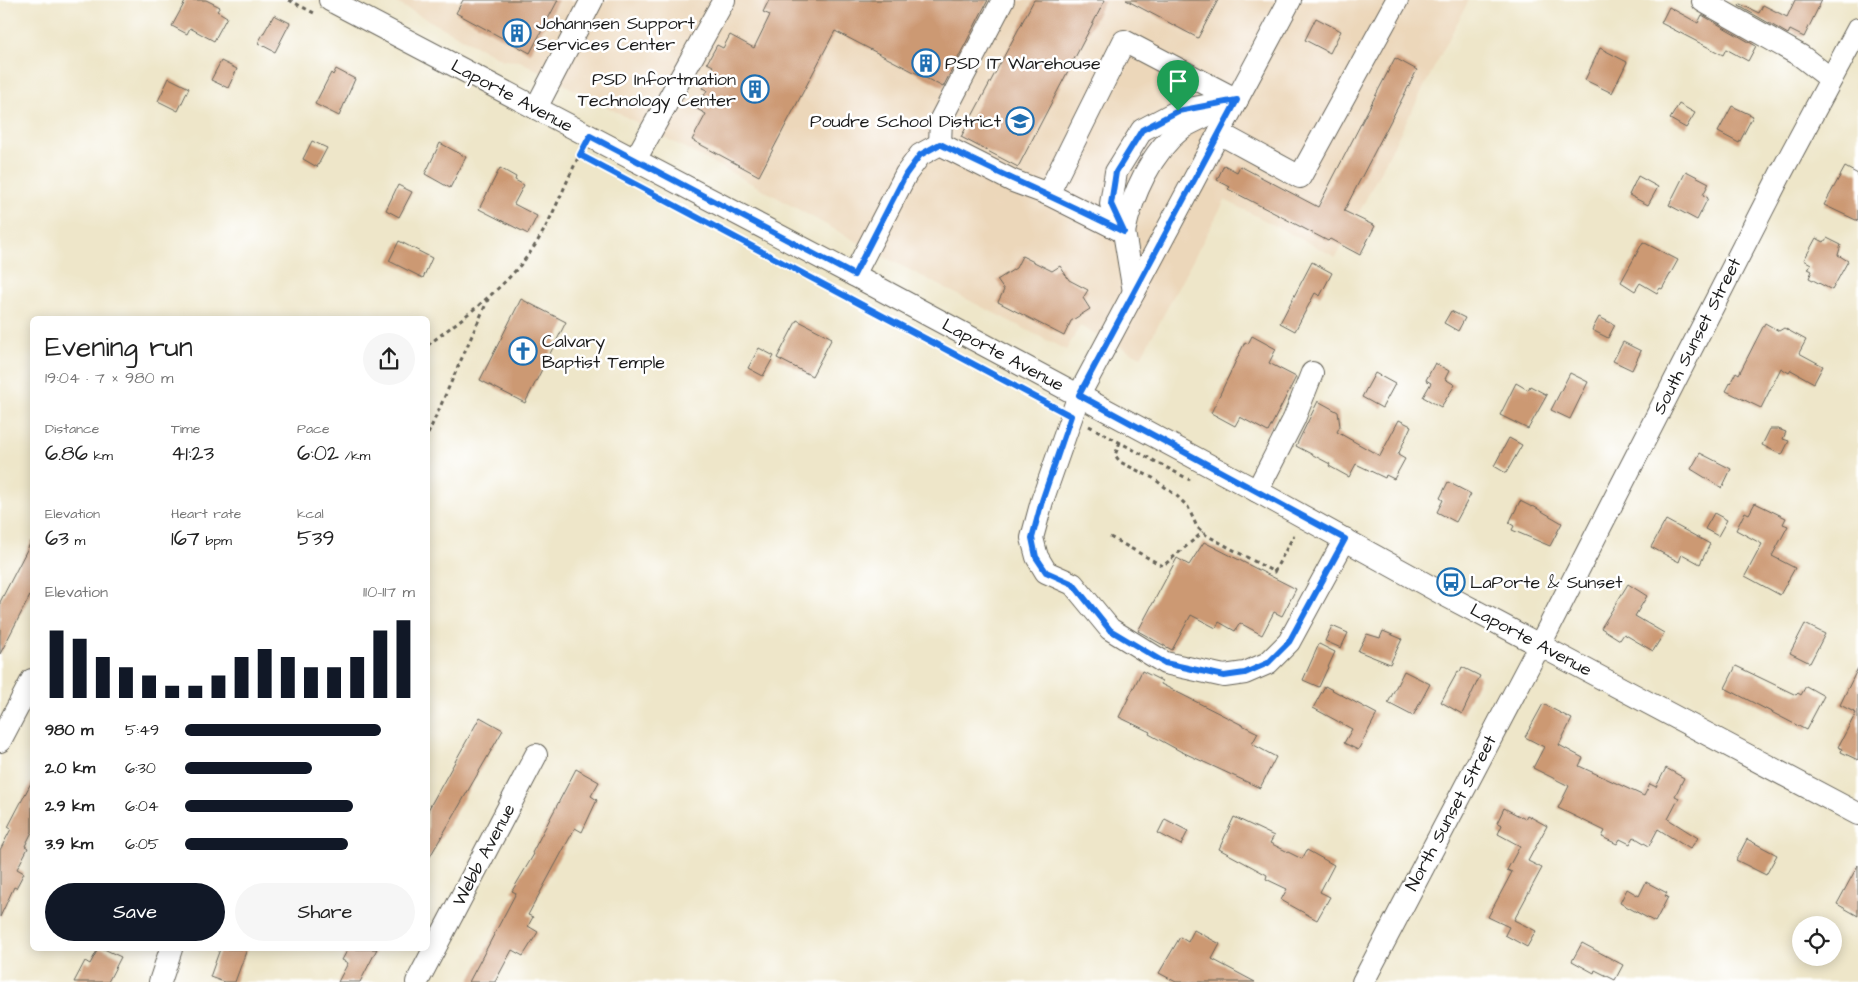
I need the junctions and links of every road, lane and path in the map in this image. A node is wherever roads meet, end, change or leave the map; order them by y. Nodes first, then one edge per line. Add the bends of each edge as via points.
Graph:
1 (289, 0) edge
2 (592, 0) edge
3 (724, 0) edge
4 (1003, 0) edge
5 (1290, 0) edge
6 (1396, 0) edge
7 (1702, 1) edge
8 (323, 7) edge
9 (1858, 29) edge
10 (1831, 79) junction
11 (1237, 100) junction
12 (536, 108) junction
13 (1220, 133) junction
14 (940, 144) junction
15 (585, 145) junction
16 (572, 151) dead end
17 (588, 159) dead end
18 (635, 160) junction
19 (1048, 194) junction
20 (1124, 232) junction
21 (854, 275) junction
22 (491, 292) junction
23 (1134, 292) junction
24 (430, 343) edge
25 (1312, 373) dead end
26 (1079, 395) junction
27 (1071, 416) junction
28 (430, 429) edge
29 (1121, 441) junction
30 (1191, 481) dead end
31 (1258, 491) junction
32 (1285, 531) dead end
33 (1202, 532) junction
34 (1294, 535) junction
35 (1110, 537) dead end
36 (1345, 539) junction
37 (1302, 540) dead end
38 (1539, 645) junction
39 (30, 684) edge
40 (0, 741) edge
41 (536, 755) dead end
42 (1858, 814) edge
43 (170, 951) edge
44 (160, 982) edge
45 (417, 982) edge
46 (1363, 982) edge

1 - 8 path
2 - 12 street
3 - 18 street
4 - 14 street via 941,119
5 - 11 street
6 - 13 street via 1300,177
7 - 10 street via 1801,56
8 - 12 street, Laporte Avenue
9 - 10 street, South Sunset Street
10 - 38 street, South Sunset Street
11 - 13 street
11 - 19 street via 1124,41
11 - 20 street via 1183,128 1160,149 1130,206
12 - 15 street, Laporte Avenue
13 - 23 street
14 - 19 street via 1013,181
14 - 21 street via 920,155 906,174
15 - 16 path
15 - 17 path
15 - 18 street, Laporte Avenue
15 - 22 path via 552,215 527,256
18 - 21 street, Laporte Avenue
19 - 20 street
20 - 23 street
21 - 26 street, Laporte Avenue
22 - 24 path
22 - 28 path
23 - 26 street
25 - 31 street via 1294,419
26 - 27 street
26 - 31 street, Laporte Avenue
27 - 29 path
27 - 36 street via 1032,538 1036,557 1046,572 1073,584 1110,630 1165,663 1224,676 1245,673 1268,663 1289,642
29 - 30 path
29 - 33 path via 1115,454 1120,462 1153,478 1178,497 1188,507
31 - 36 street, Laporte Avenue
32 - 34 path
33 - 34 path via 1274,572
33 - 35 path via 1163,566
34 - 37 path
36 - 38 street, Laporte Avenue
38 - 42 street, Laporte Avenue
38 - 46 street, North Sunset Street
39 - 40 street
41 - 45 street, Webb Avenue
43 - 44 street

